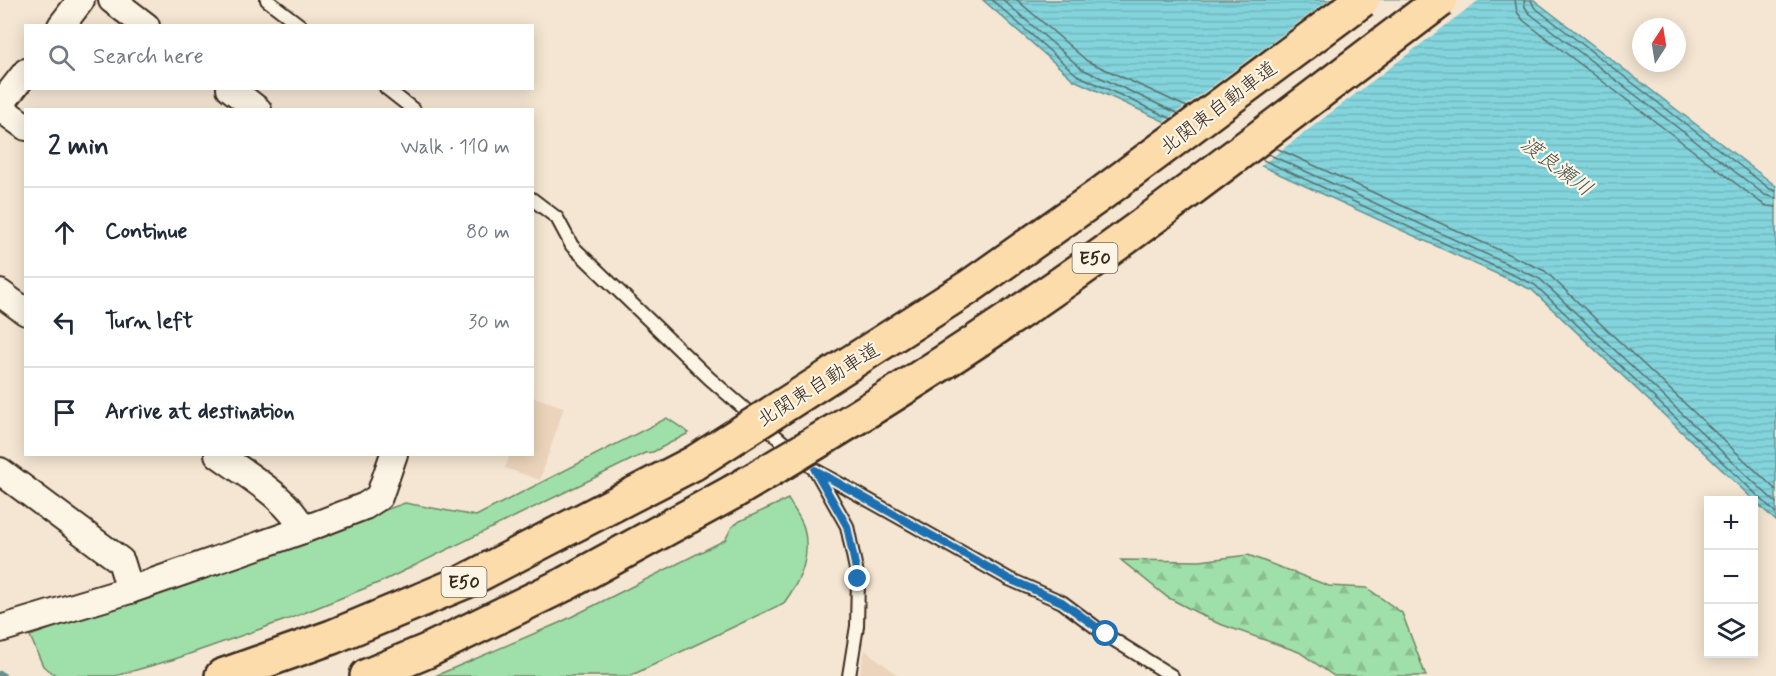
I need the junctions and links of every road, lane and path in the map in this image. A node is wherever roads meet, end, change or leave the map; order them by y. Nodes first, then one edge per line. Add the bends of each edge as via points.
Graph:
1 (81, 0) edge
2 (112, 0) edge
3 (267, 0) edge
4 (1362, 0) edge
5 (1441, 0) edge
6 (63, 24) edge
7 (143, 24) edge
8 (298, 24) edge
9 (24, 75) edge
10 (233, 90) edge
11 (389, 90) edge
12 (0, 107) edge
13 (255, 108) edge
14 (411, 108) edge
15 (24, 125) edge
16 (534, 201) edge
17 (0, 293) edge
18 (24, 311) edge
19 (221, 456) edge
20 (393, 456) edge
21 (815, 470) junction
22 (0, 471) edge
23 (303, 530) junction
24 (130, 590) junction
25 (0, 628) edge
26 (222, 676) edge
27 (367, 676) edge
28 (849, 676) edge
29 (1172, 676) edge

1 - 6 street
2 - 7 street
3 - 8 lane
4 - 26 highway, 北関東自動車道 / E50, bridge via 969,287 694,463 464,582 332,637
5 - 27 highway, E50, bridge via 1135,231 980,338 821,440 565,584
9 - 12 street
10 - 13 street
11 - 14 lane
12 - 15 street
16 - 21 lane via 557,218 572,246 709,378
17 - 18 street
19 - 23 street via 286,505 298,517
20 - 23 street via 379,497
21 - 28 lane via 847,526 858,579 857,626
21 - 29 lane via 1009,579 1062,602
22 - 24 street via 121,561
23 - 24 street
24 - 25 street

